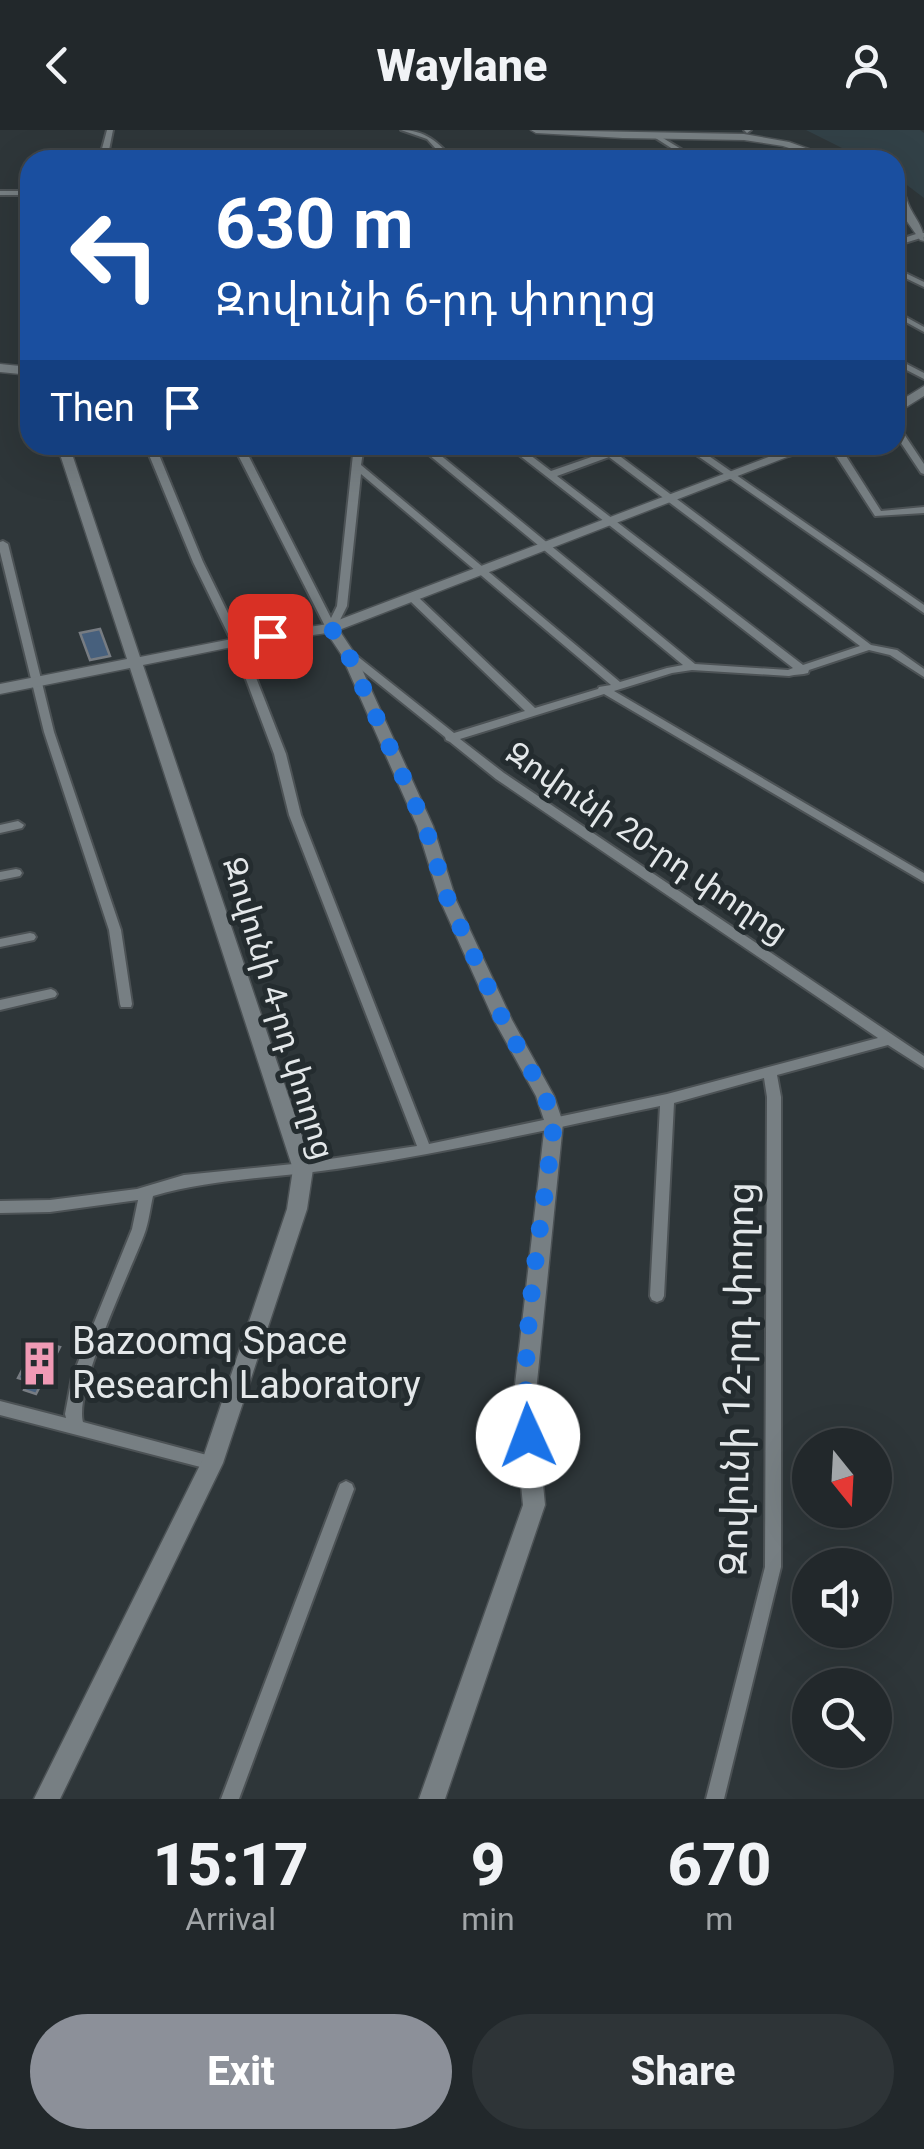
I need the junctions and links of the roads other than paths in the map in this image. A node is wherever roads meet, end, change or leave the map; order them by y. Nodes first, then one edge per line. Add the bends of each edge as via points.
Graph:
1 (404, 130) edge
2 (536, 130) edge
3 (747, 131) edge
4 (656, 136) junction
5 (440, 150) edge
6 (678, 150) edge
7 (812, 150) edge
8 (905, 211) edge
9 (923, 237) edge
10 (905, 442) edge
11 (65, 455) edge
12 (154, 455) edge
13 (243, 455) edge
14 (358, 455) edge
15 (434, 455) edge
16 (523, 455) edge
17 (608, 455) edge
18 (612, 455) edge
19 (701, 455) edge
20 (788, 455) edge
21 (840, 455) edge
22 (356, 465) junction
23 (924, 471) edge
24 (550, 475) junction
25 (733, 477) junction
26 (673, 499) junction
27 (924, 510) edge
28 (613, 522) junction
29 (3, 544) dead end
30 (549, 547) junction
31 (484, 572) junction
32 (413, 598) junction
33 (924, 610) edge
34 (331, 628) junction
35 (237, 642) junction
36 (868, 646) junction
37 (348, 654) junction
38 (136, 661) junction
39 (692, 667) junction
40 (804, 671) junction
41 (924, 674) edge
42 (36, 682) junction
43 (609, 687) junction
44 (0, 689) edge
45 (533, 713) junction
46 (450, 738) junction
47 (18, 825) dead end
48 (0, 829) edge
49 (16, 873) dead end
50 (0, 876) edge
51 (924, 878) edge
52 (30, 936) dead end
53 (0, 943) edge
54 (51, 994) dead end
55 (126, 1004) dead end
56 (0, 1005) edge
57 (890, 1040) junction
58 (924, 1063) edge
59 (770, 1074) junction
60 (667, 1100) junction
61 (554, 1123) junction
62 (425, 1150) junction
63 (303, 1169) junction
64 (147, 1192) junction
65 (0, 1207) edge
66 (656, 1296) dead end
67 (0, 1408) edge
68 (76, 1428) junction
69 (212, 1463) junction
70 (346, 1489) dead end
71 (48, 1799) edge
72 (230, 1799) edge
73 (432, 1799) edge
74 (715, 1799) edge

1 - 5 street via 429,138
2 - 4 street
3 - 4 street
3 - 7 street
4 - 6 street
8 - 9 street
10 - 23 street
11 - 38 street, Զովունի 4-րդ փողոց
12 - 35 street
13 - 34 street
14 - 22 street
15 - 30 street
16 - 24 street
17 - 24 street
18 - 26 street
19 - 25 street
20 - 25 street
21 - 27 street via 878,514
22 - 31 street
22 - 34 street via 342,606
24 - 28 street
25 - 26 street
25 - 33 street
26 - 28 street
26 - 36 street
28 - 30 street
28 - 40 street
29 - 42 street
30 - 31 street
30 - 39 street
31 - 32 street
31 - 43 street
32 - 34 street
32 - 45 street
34 - 35 street
34 - 37 street
35 - 38 street
35 - 62 street
36 - 40 street
36 - 41 street via 893,652
37 - 46 street, Զովունի 20-րդ փողոց
37 - 61 street via 425,826 448,900
38 - 42 street
38 - 63 street, Զովունի 4-րդ փողոց
39 - 40 street
39 - 43 street
42 - 44 street
42 - 55 street via 115,930
43 - 45 street
43 - 51 street
45 - 46 street
46 - 57 street, Զովունի 20-րդ փողոց
47 - 48 street
49 - 50 street
52 - 53 street
54 - 56 street
57 - 58 street, Զովունի 20-րդ փողոց
57 - 59 street
59 - 60 street
59 - 74 street, Զովունի 12-րդ փողոց via 773,1567
60 - 61 street
60 - 66 street
61 - 62 street
61 - 73 street via 524,1402 534,1506
62 - 63 street
63 - 64 street via 184,1181
63 - 69 street, Զովունի 4-րդ փողոց via 297,1210
64 - 65 street
64 - 68 street via 80,1377
67 - 68 street
68 - 69 street
69 - 71 street, Զովունի 4-րդ փողոց
70 - 72 street

